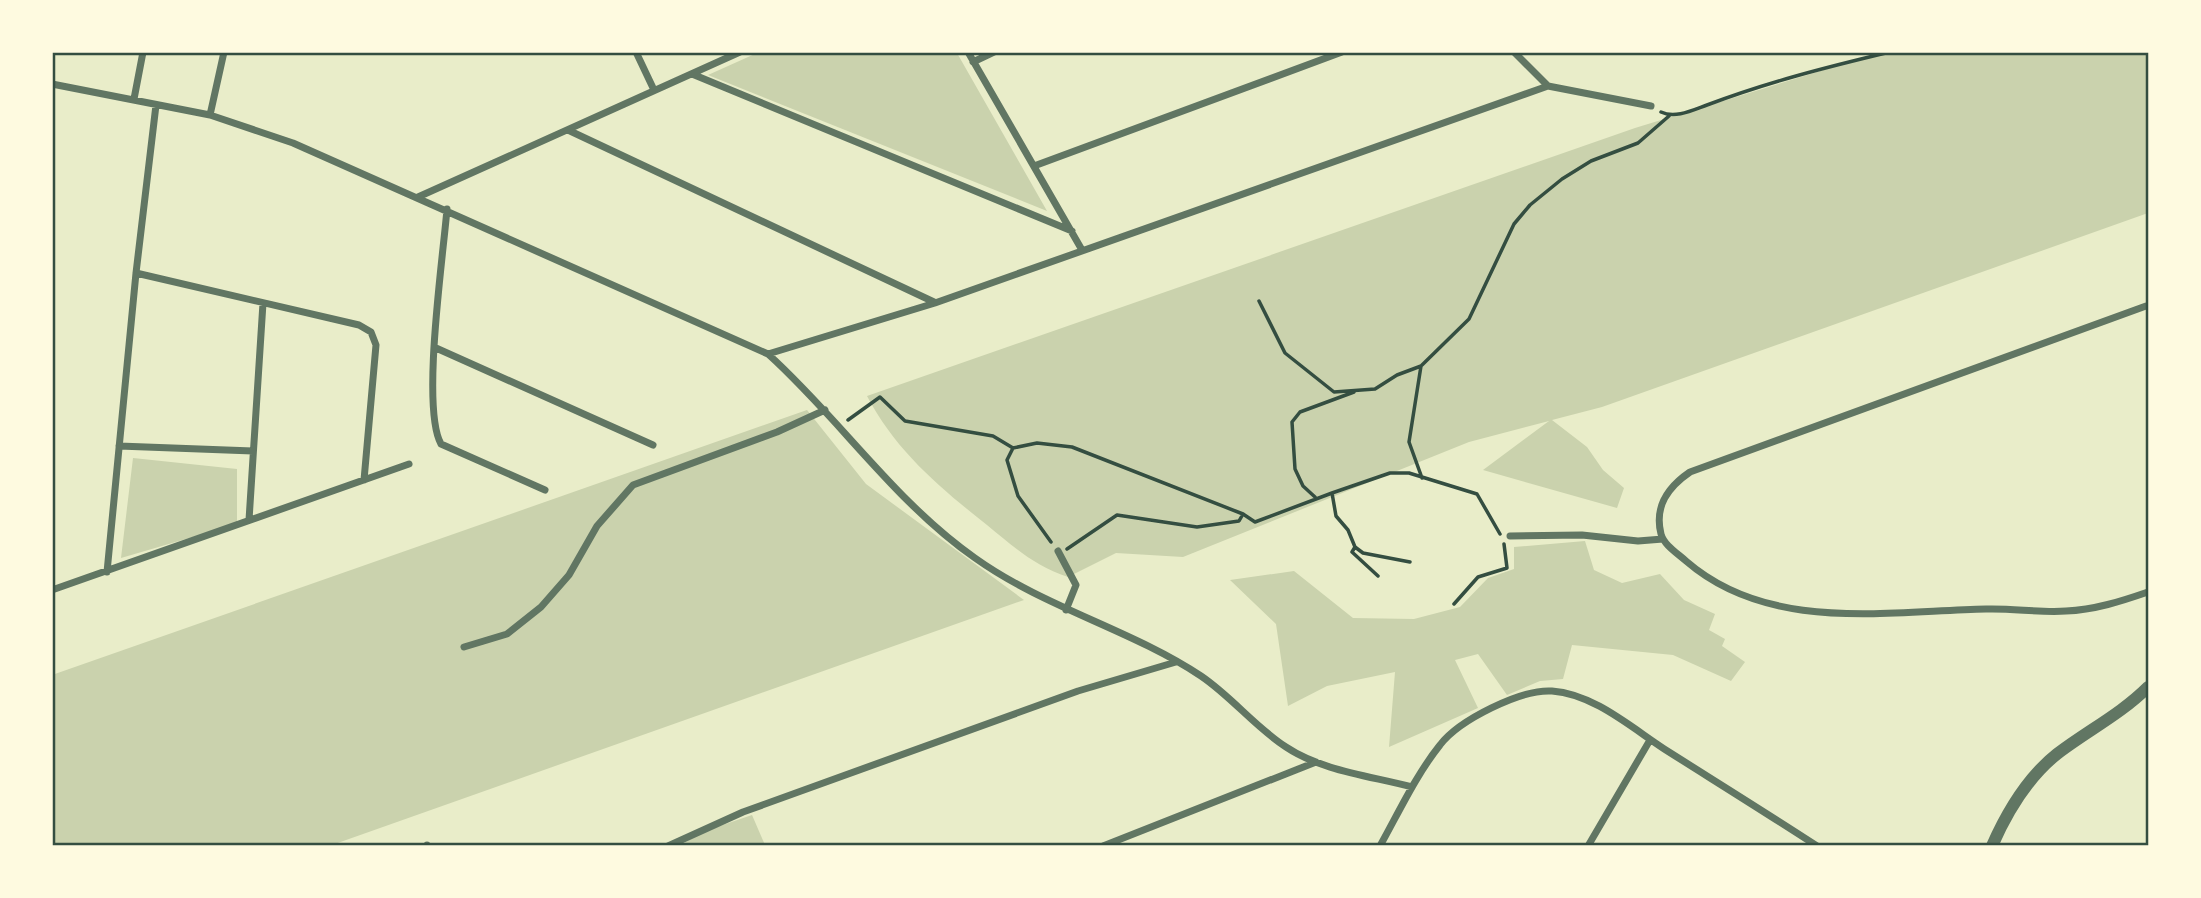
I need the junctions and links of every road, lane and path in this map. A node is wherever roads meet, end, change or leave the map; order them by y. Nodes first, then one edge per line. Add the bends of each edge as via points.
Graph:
1 (143, 52) edge
2 (224, 52) edge
3 (636, 52) edge
4 (740, 52) edge
5 (968, 52) edge
6 (994, 52) edge
7 (1342, 52) edge
8 (1514, 52) edge
9 (1890, 52) edge
10 (973, 62) junction
11 (692, 74) junction
12 (52, 84) edge
13 (1548, 86) junction
14 (654, 90) junction
15 (134, 99) junction
16 (156, 105) junction
17 (1651, 106) joint
18 (209, 115) junction
19 (1669, 116) junction
20 (570, 131) junction
21 (1034, 166) junction
22 (418, 197) junction
23 (447, 209) junction
24 (1072, 231) junction
25 (1082, 250) junction
26 (136, 274) junction
27 (1259, 301) dead end
28 (263, 303) junction
29 (935, 303) junction
30 (2146, 306) dead end
31 (436, 348) junction
32 (768, 354) junction
33 (1421, 366) junction
34 (1360, 390) junction
35 (825, 410) junction
36 (839, 425) junction
37 (653, 445) dead end
38 (119, 446) junction
39 (1013, 448) junction
40 (253, 451) junction
41 (410, 464) dead end
42 (1422, 478) junction
43 (364, 480) junction
44 (545, 490) dead end
45 (1332, 493) junction
46 (1315, 498) junction
47 (1243, 514) junction
48 (249, 520) junction
49 (1510, 536) dead end
50 (1663, 539) junction
51 (1355, 547) junction
52 (1059, 553) junction
53 (1410, 562) dead end
54 (107, 572) junction
55 (1378, 576) dead end
56 (52, 590) edge
57 (2148, 593) edge
58 (1454, 604) dead end
59 (1066, 610) junction
60 (464, 647) dead end
61 (1176, 662) junction
62 (2148, 687) edge
63 (1650, 740) junction
64 (1316, 762) junction
65 (1412, 787) junction
66 (668, 845) edge
67 (1103, 845) edge
68 (1380, 845) edge
69 (1588, 845) edge
70 (1817, 845) edge
71 (1992, 845) edge

1 - 15 street
2 - 18 street
3 - 14 street
4 - 11 street
5 - 10 street
6 - 10 street
7 - 21 street
8 - 13 street
9 - 19 path via 1783,78
10 - 21 street
11 - 14 street
11 - 24 street
12 - 15 street
13 - 17 street
13 - 25 street
14 - 20 street
15 - 16 street
16 - 18 street
16 - 26 street
17 - 19 path
18 - 22 street via 293,142
19 - 33 path via 1638,143 1591,161 1530,205 1514,224 1469,319
20 - 22 street
20 - 29 street
21 - 24 street
22 - 23 street
23 - 31 street
23 - 32 street
24 - 25 street
25 - 29 street
26 - 28 street
26 - 38 street
27 - 34 path via 1285,353 1334,392
28 - 40 street
28 - 43 street via 359,325 370,332 376,345
29 - 32 street
30 - 50 street via 1690,472 1664,497 1659,524
31 - 37 street
31 - 44 street via 432,415 441,444
32 - 35 street
33 - 34 path via 1375,389
33 - 42 path via 1409,442
34 - 46 path via 1300,412 1292,422 1295,470
35 - 36 street
35 - 60 street via 633,485 597,526 569,575 541,607 507,634
36 - 39 path via 880,397 905,421 993,436
36 - 59 street via 914,509 963,549 1012,583
38 - 40 street
38 - 54 street
39 - 47 path via 1037,443 1072,447
39 - 52 path via 1007,460 1018,496
40 - 48 street
41 - 43 street
42 - 45 path via 1390,473
42 - 58 path via 1476,494 1503,538 1507,568 1478,577
43 - 48 street
45 - 46 path
45 - 51 path via 1336,516
46 - 47 path via 1255,522
47 - 52 path via 1238,521 1197,527 1117,515
48 - 54 street
49 - 50 street
50 - 57 street via 1692,566 1732,591 1810,612 2067,611
51 - 53 path
51 - 55 path via 1352,552
52 - 59 street via 1076,585
54 - 56 street
59 - 61 street
61 - 64 street via 1221,691 1287,748
61 - 66 street via 1078,691 743,812
62 - 71 street via 2114,717 2056,755 2034,777
63 - 65 street via 1572,695 1534,692 1487,711 1441,743
63 - 69 street
63 - 70 street
64 - 65 street
64 - 67 street
65 - 68 street

